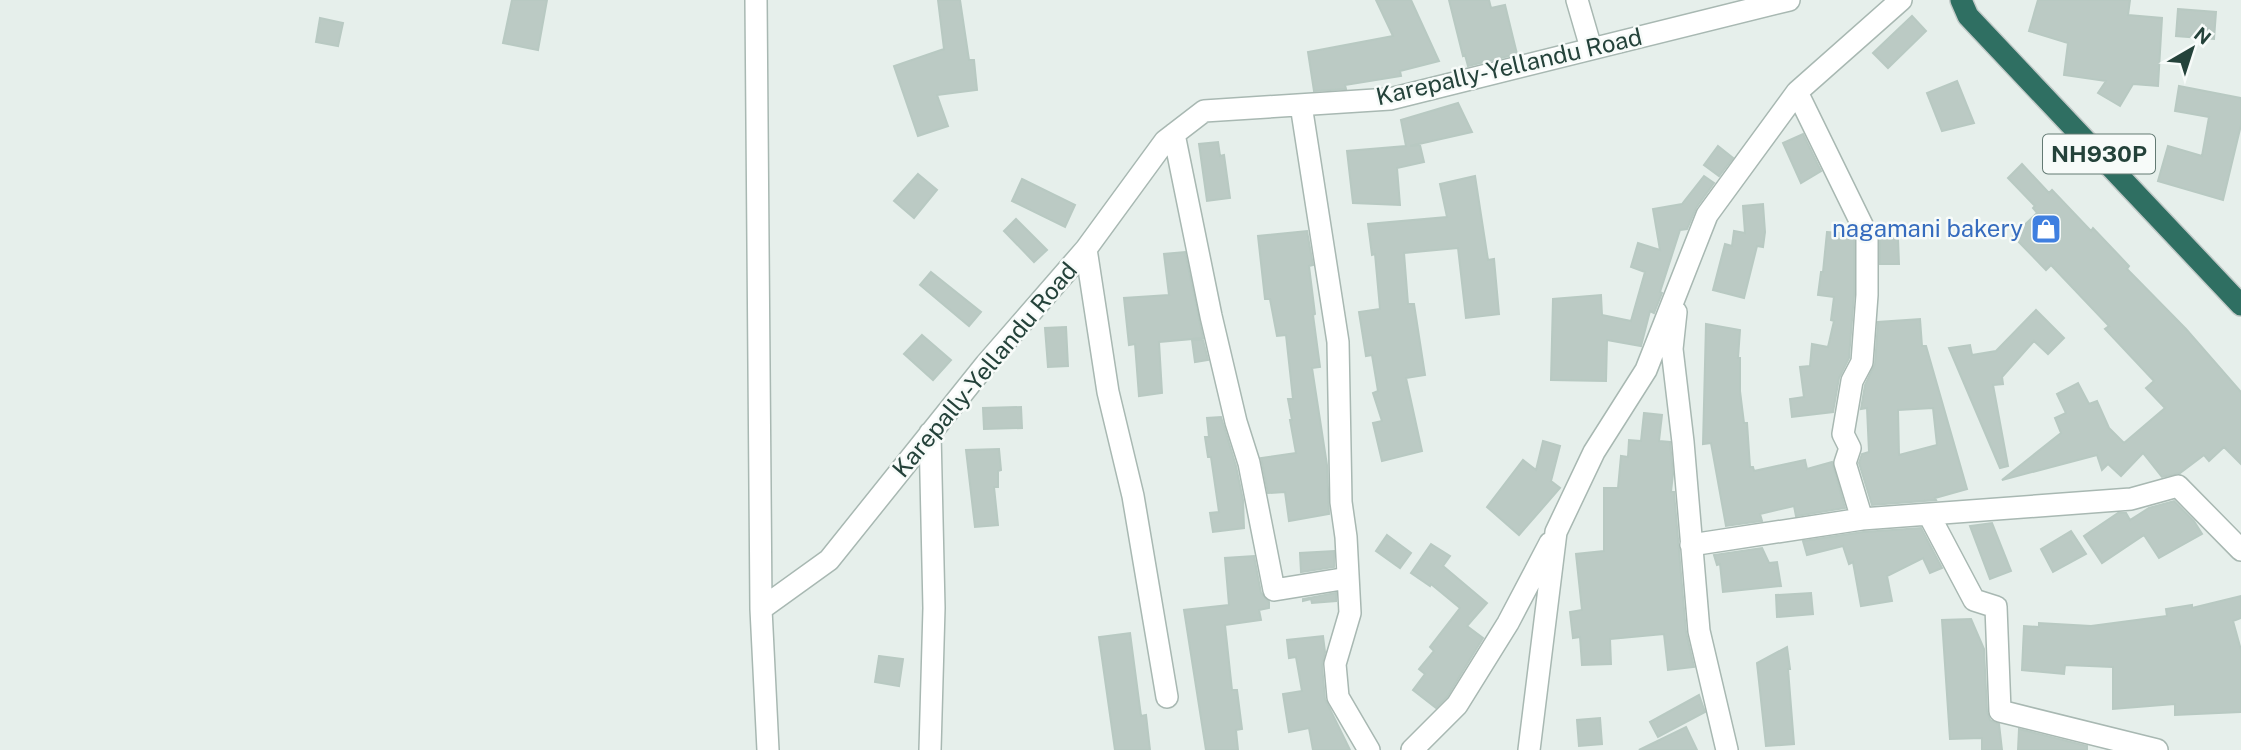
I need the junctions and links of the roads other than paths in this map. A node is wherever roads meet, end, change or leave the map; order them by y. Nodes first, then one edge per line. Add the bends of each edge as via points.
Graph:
1 (757, 0) edge
2 (1577, 0) edge
3 (1789, 0) edge
4 (1901, 0) edge
5 (1961, 0) edge
6 (1591, 48) junction
7 (1797, 92) junction
8 (1301, 105) junction
9 (1174, 134) junction
10 (1086, 249) junction
11 (1679, 285) junction
12 (2241, 305) edge
13 (930, 433) junction
14 (1929, 515) junction
15 (1862, 519) junction
16 (1556, 532) junction
17 (1691, 545) junction
18 (2241, 550) edge
19 (1348, 578) junction
20 (761, 609) junction
21 (1167, 697) dead end
22 (768, 750) edge
23 (930, 750) edge
24 (1369, 750) edge
25 (1412, 750) edge
26 (1529, 750) edge
27 (1727, 750) edge
28 (2157, 750) edge

1 - 20 street
2 - 6 street
3 - 6 street, Karepally-Yellandu Road
4 - 7 street
5 - 12 highway, NH930P via 1968,16
6 - 8 street, Karepally-Yellandu Road via 1390,99
7 - 11 street via 1707,215
7 - 15 street via 1867,236 1862,362 1852,381 1843,434 1850,448 1845,463
8 - 9 street, Karepally-Yellandu Road via 1204,111
8 - 19 street via 1338,342 1341,502
9 - 10 street, Karepally-Yellandu Road
9 - 19 street via 1274,590
10 - 13 street, Karepally-Yellandu Road
10 - 21 street via 1108,391 1133,496
11 - 16 street via 1646,370 1594,452
11 - 17 street via 1672,349
13 - 20 street, Karepally-Yellandu Road via 829,560
13 - 23 street via 934,608
14 - 15 street
14 - 18 street via 2131,499 2178,486
14 - 28 street via 1974,600 1996,607 2000,711
15 - 17 street
16 - 25 street via 1508,623 1457,705
16 - 26 street
17 - 27 street via 1699,631
19 - 24 street via 1350,613 1335,664 1338,697
20 - 22 street

